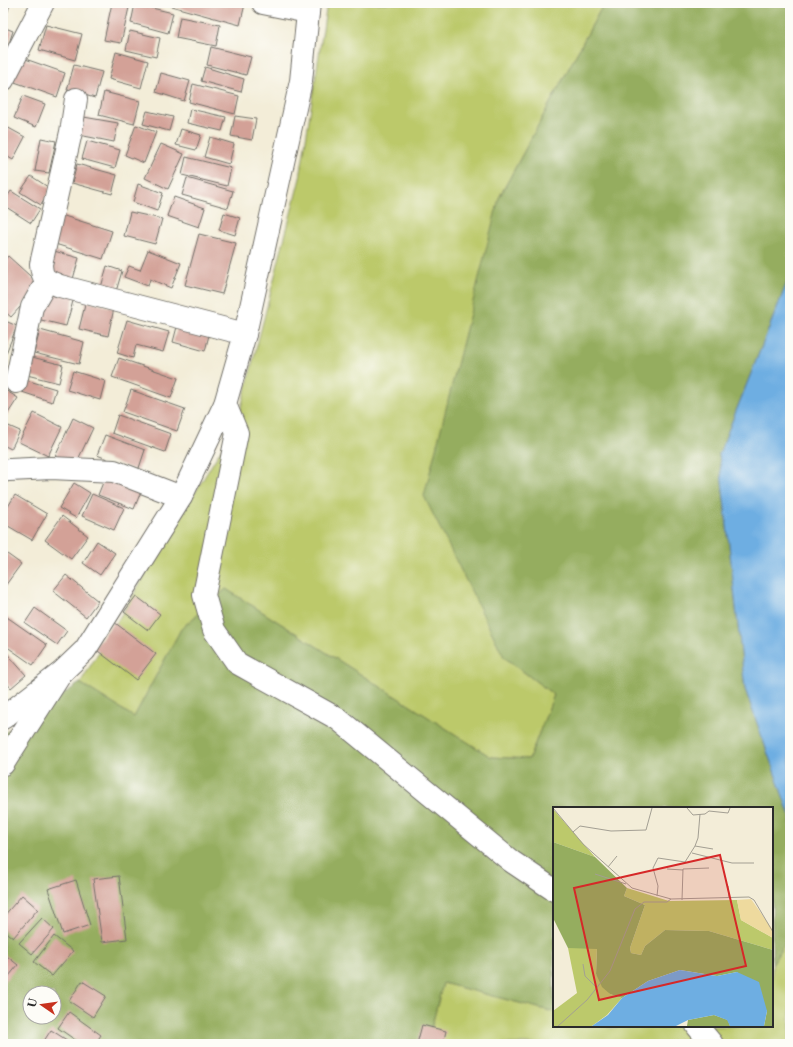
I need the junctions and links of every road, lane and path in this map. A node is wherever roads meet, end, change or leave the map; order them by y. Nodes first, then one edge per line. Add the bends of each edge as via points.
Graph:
1 (43, 3) edge
2 (262, 3) edge
3 (308, 8) edge
4 (3, 80) edge
5 (76, 99) dead end
6 (47, 281) junction
7 (245, 334) junction
8 (16, 382) dead end
9 (225, 404) junction
10 (3, 471) edge
11 (181, 497) junction
12 (62, 672) junction
13 (3, 718) edge
14 (3, 764) edge
15 (553, 889) edge
16 (698, 1027) edge
17 (712, 1044) edge

1 - 4 street
2 - 3 street
3 - 7 street via 301,81
5 - 6 street via 41,264 42,275
6 - 7 street
6 - 8 street via 32,307
7 - 9 street
9 - 11 street
9 - 15 street via 237,433 204,596 214,630 237,663 338,718 511,861
10 - 11 street via 51,468 114,471
11 - 12 street via 86,650
12 - 13 street
12 - 14 street
16 - 17 street

